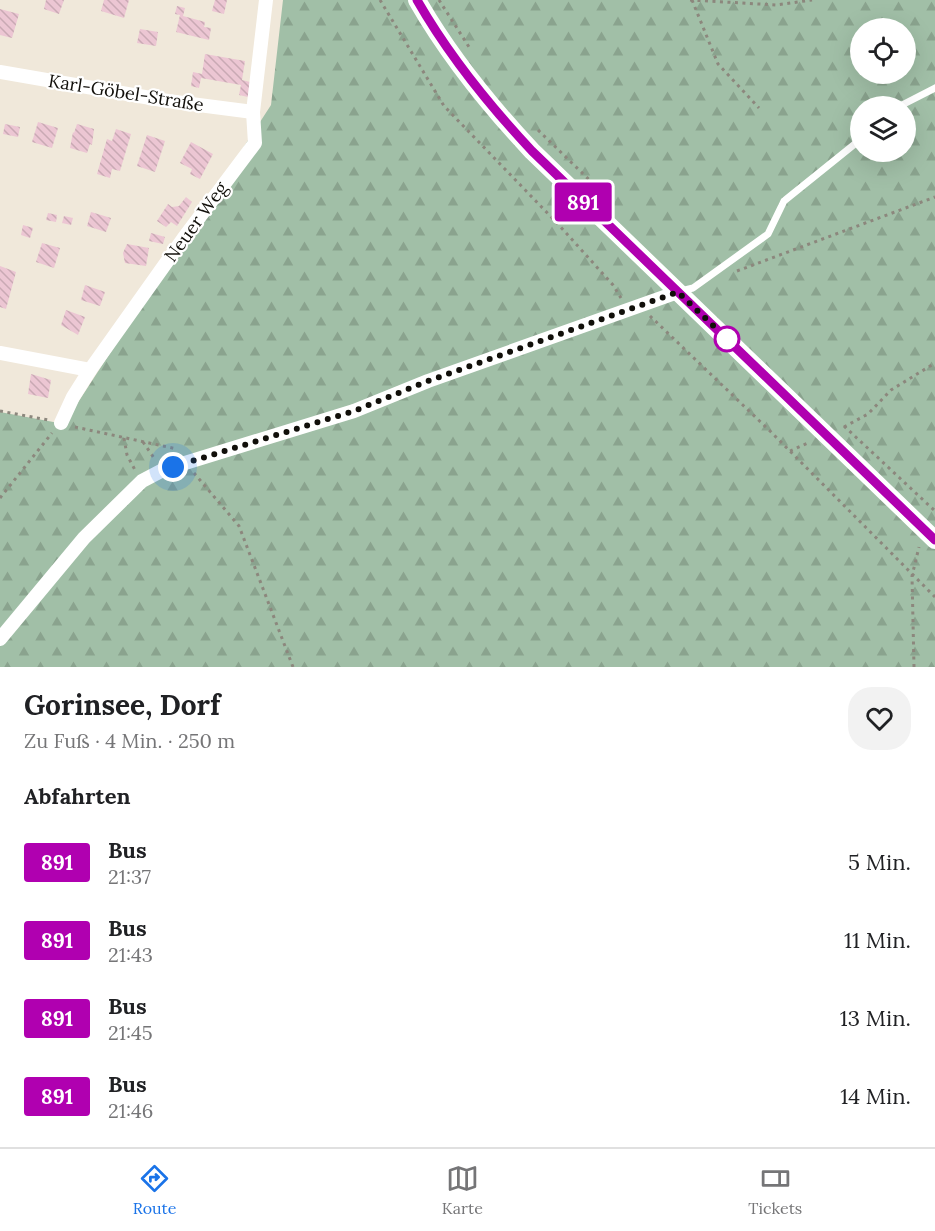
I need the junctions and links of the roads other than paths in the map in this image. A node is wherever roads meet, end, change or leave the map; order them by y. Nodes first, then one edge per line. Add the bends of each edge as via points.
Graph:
1 (266, 0) edge
2 (417, 0) edge
3 (0, 72) edge
4 (935, 88) edge
5 (916, 98) edge
6 (253, 112) junction
7 (850, 148) edge
8 (678, 292) junction
9 (0, 353) edge
10 (90, 370) junction
11 (60, 423) road end
12 (931, 537) edge
13 (0, 639) edge

1 - 6 street, Neuer Weg
2 - 8 main road via 460,69 504,121
3 - 6 street, Karl-Göbel-Straße
4 - 5 lane
6 - 10 street, Neuer Weg via 255,144
7 - 8 lane via 784,201 768,234 693,288
8 - 12 main road
8 - 13 street via 354,411 161,471 142,481 84,538
9 - 10 street
10 - 11 street, Neuer Weg

